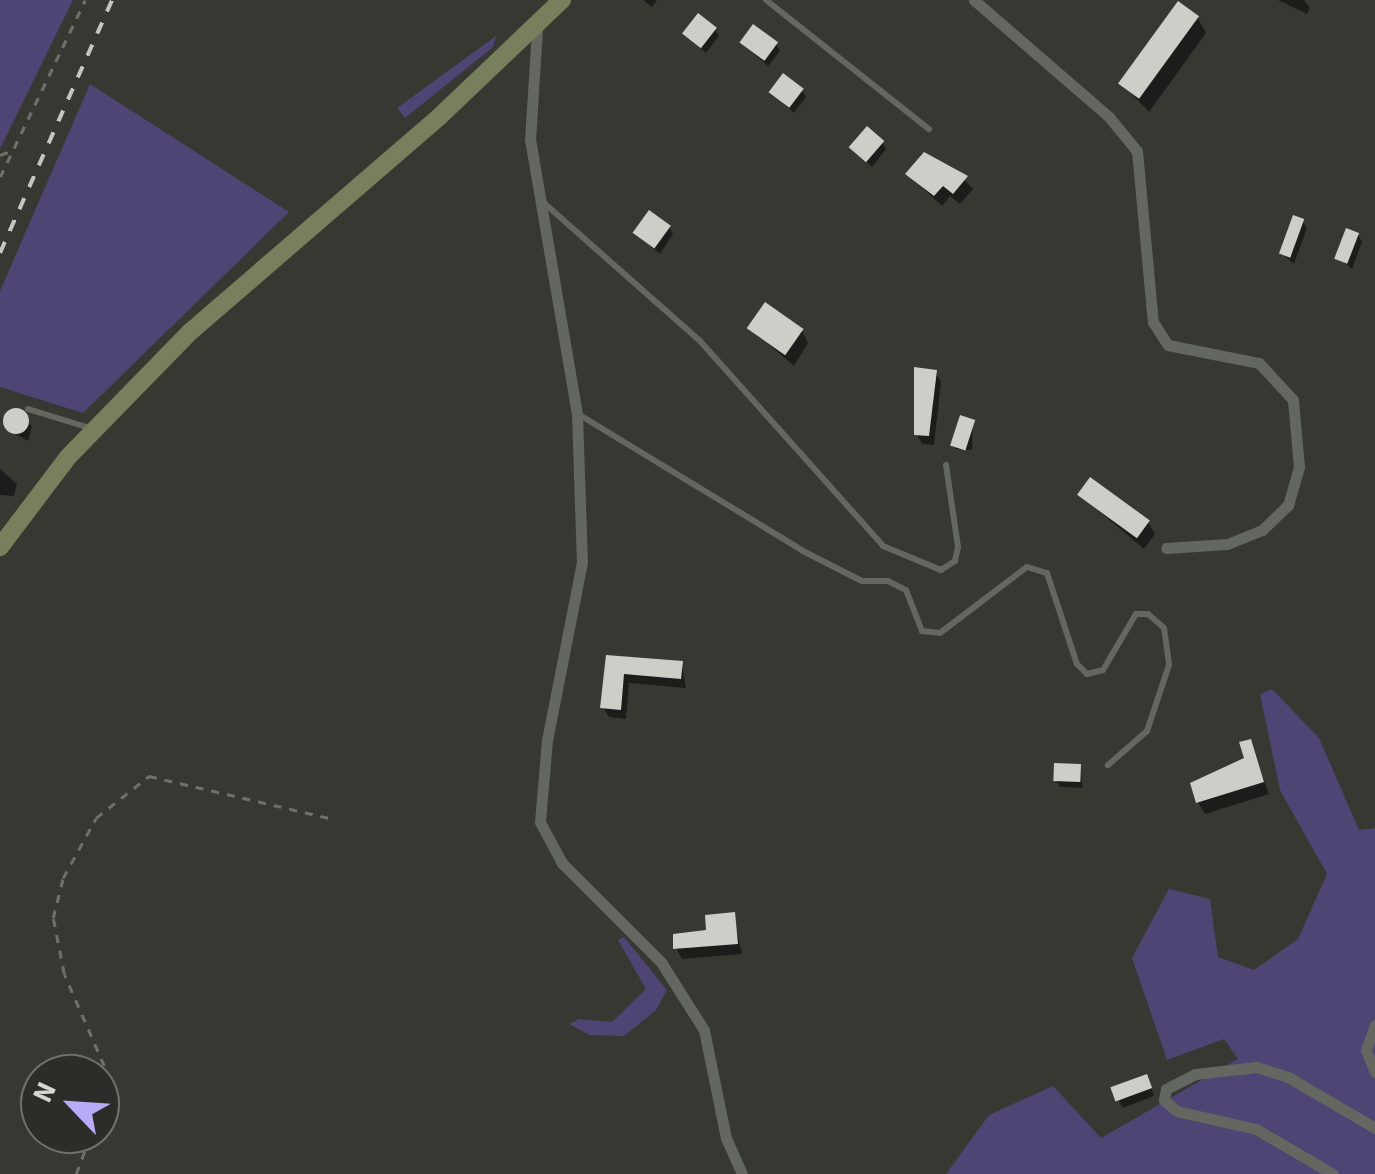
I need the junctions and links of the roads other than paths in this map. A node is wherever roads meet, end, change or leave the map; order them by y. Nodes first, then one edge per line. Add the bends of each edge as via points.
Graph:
1 (562, 0) edge
2 (766, 0) edge
3 (974, 0) edge
4 (537, 29) junction
5 (930, 128) dead end
6 (540, 199) junction
7 (28, 409) dead end
8 (577, 414) junction
9 (95, 430) junction
10 (946, 466) dead end
11 (0, 547) edge
12 (1166, 548) dead end
13 (1108, 765) dead end
14 (1375, 1025) edge
15 (1375, 1072) edge
16 (1375, 1128) edge
17 (742, 1174) edge
18 (1332, 1174) edge

1 - 4 street
2 - 5 lane
3 - 12 street via 1109,116 1136,151 1153,322 1168,345 1260,363 1293,400 1299,467 1288,505 1262,530 1228,544
4 - 6 street via 530,108
4 - 9 street via 190,332
6 - 8 street
6 - 10 lane via 700,341 883,546 941,570 956,561 958,547
7 - 9 lane
8 - 13 lane via 804,552 862,581 888,581 906,590 922,631 940,634 1027,568 1046,572 1077,664 1087,674 1103,670 1136,614 1148,614 1164,628 1169,665 1147,731
8 - 17 street via 582,562 547,740 540,822 562,863 661,962 704,1030 726,1138
9 - 11 street
14 - 15 street via 1366,1050
16 - 18 street via 1288,1076 1256,1068 1196,1074 1166,1089 1164,1100 1178,1111 1256,1128

